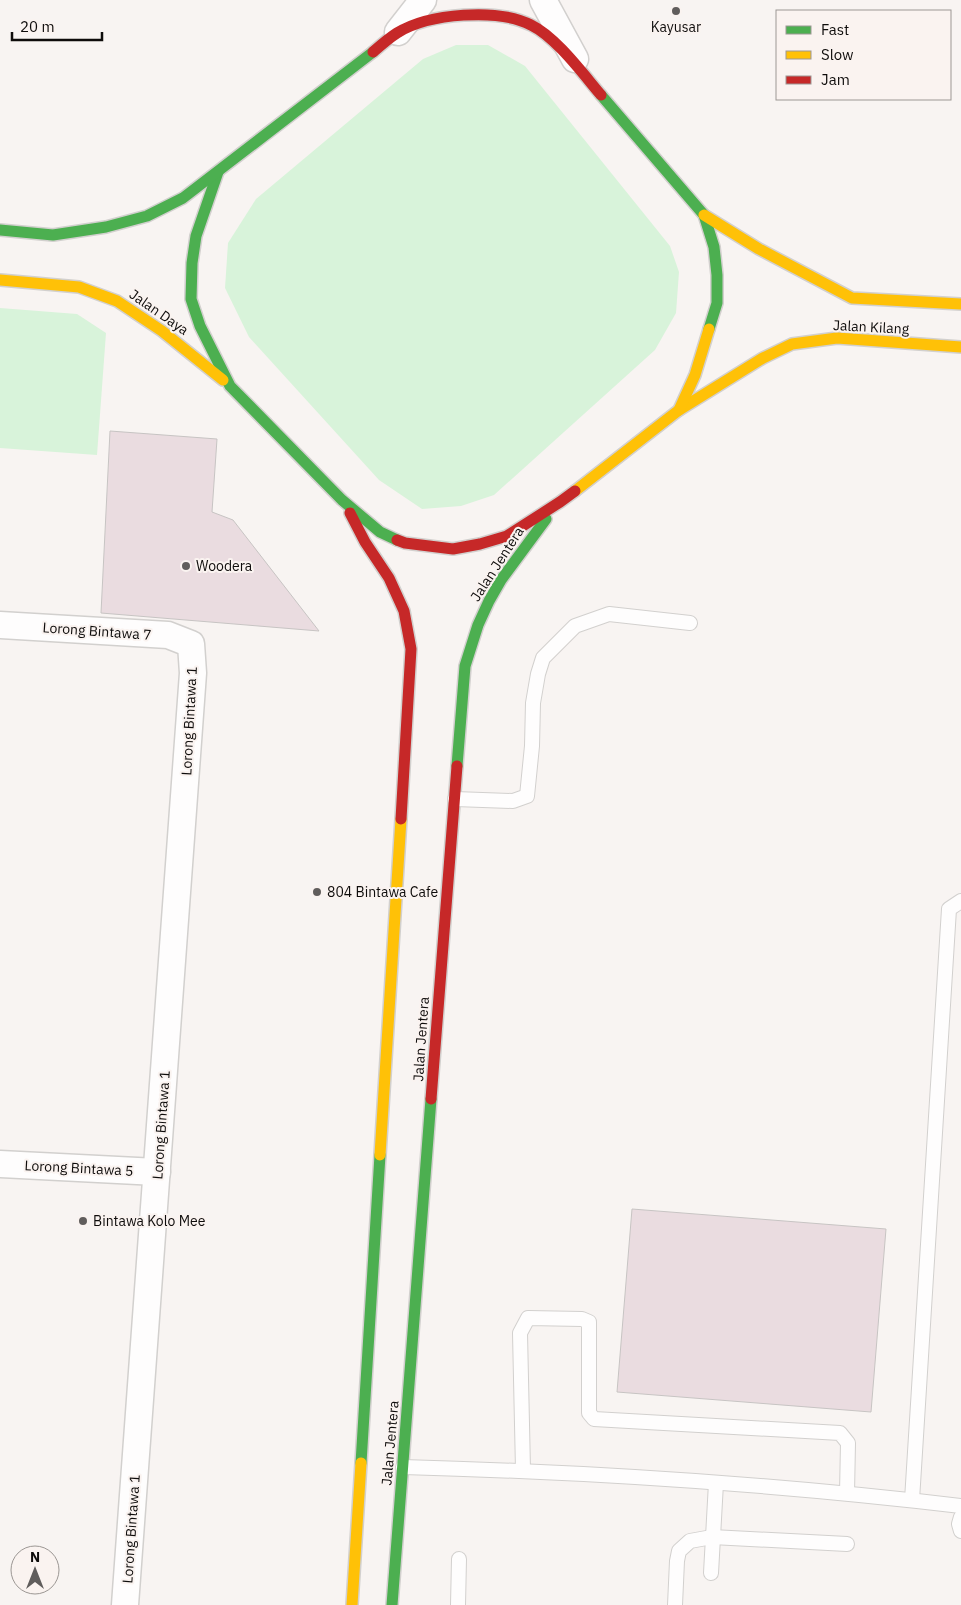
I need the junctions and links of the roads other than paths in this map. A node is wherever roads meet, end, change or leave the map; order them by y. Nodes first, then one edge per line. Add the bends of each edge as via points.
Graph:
1 (423, 0) edge
2 (543, 0) edge
3 (398, 32) junction
4 (586, 78) junction
5 (218, 172) junction
6 (704, 215) junction
7 (0, 230) edge
8 (0, 280) edge
9 (961, 304) edge
10 (961, 347) edge
11 (230, 386) junction
12 (679, 410) junction
13 (342, 500) junction
14 (560, 502) junction
15 (690, 622) dead end
16 (0, 625) edge
17 (191, 644) joint
18 (455, 798) junction
19 (961, 901) edge
20 (0, 1164) edge
21 (157, 1172) junction
22 (403, 1466) junction
23 (523, 1470) junction
24 (716, 1483) junction
25 (847, 1493) junction
26 (912, 1500) junction
27 (961, 1506) edge
28 (961, 1517) edge
29 (961, 1531) edge
30 (712, 1538) junction
31 (847, 1544) dead end
32 (459, 1559) dead end
33 (711, 1573) dead end
34 (125, 1605) edge
35 (352, 1605) edge
36 (392, 1605) edge
37 (458, 1605) edge
38 (675, 1605) edge

1 - 3 street
2 - 4 street
3 - 4 street via 435,18 507,17 532,25 558,46
3 - 5 street
4 - 6 street
5 - 7 street via 183,198 147,216 106,227 52,235
5 - 11 street via 196,236 191,299 200,326
6 - 9 street, Jalan Kilang via 759,249 852,298
6 - 12 street via 714,247 717,303 695,374
8 - 11 street, Jalan Daya via 79,287 117,301 162,331
10 - 12 street, Jalan Kilang via 837,338 792,344 763,358
11 - 13 street
12 - 14 street, Jalan Kilang
13 - 14 street via 380,532 405,543 453,549 507,536
13 - 35 street, Jalan Jentera via 401,602 411,649
14 - 18 street, Jalan Jentera via 494,593 477,628 465,666
15 - 18 lane via 610,614 574,626 543,658 538,674 527,796 513,800
16 - 17 street, Lorong Bintawa 7 via 168,635
17 - 21 street, Lorong Bintawa 1 via 193,673
18 - 22 street, Jalan Jentera
19 - 26 lane via 949,909
20 - 21 street, Lorong Bintawa 5
21 - 34 street, Lorong Bintawa 1
22 - 23 lane
22 - 36 street, Jalan Jentera
23 - 24 lane
23 - 25 lane via 520,1333 528,1318 582,1319 589,1322 589,1414 594,1420 840,1433 848,1443
24 - 25 lane
24 - 30 lane
25 - 26 lane
26 - 27 lane
28 - 29 lane
30 - 31 lane
30 - 33 lane
30 - 38 lane via 690,1541 679,1551
32 - 37 lane

